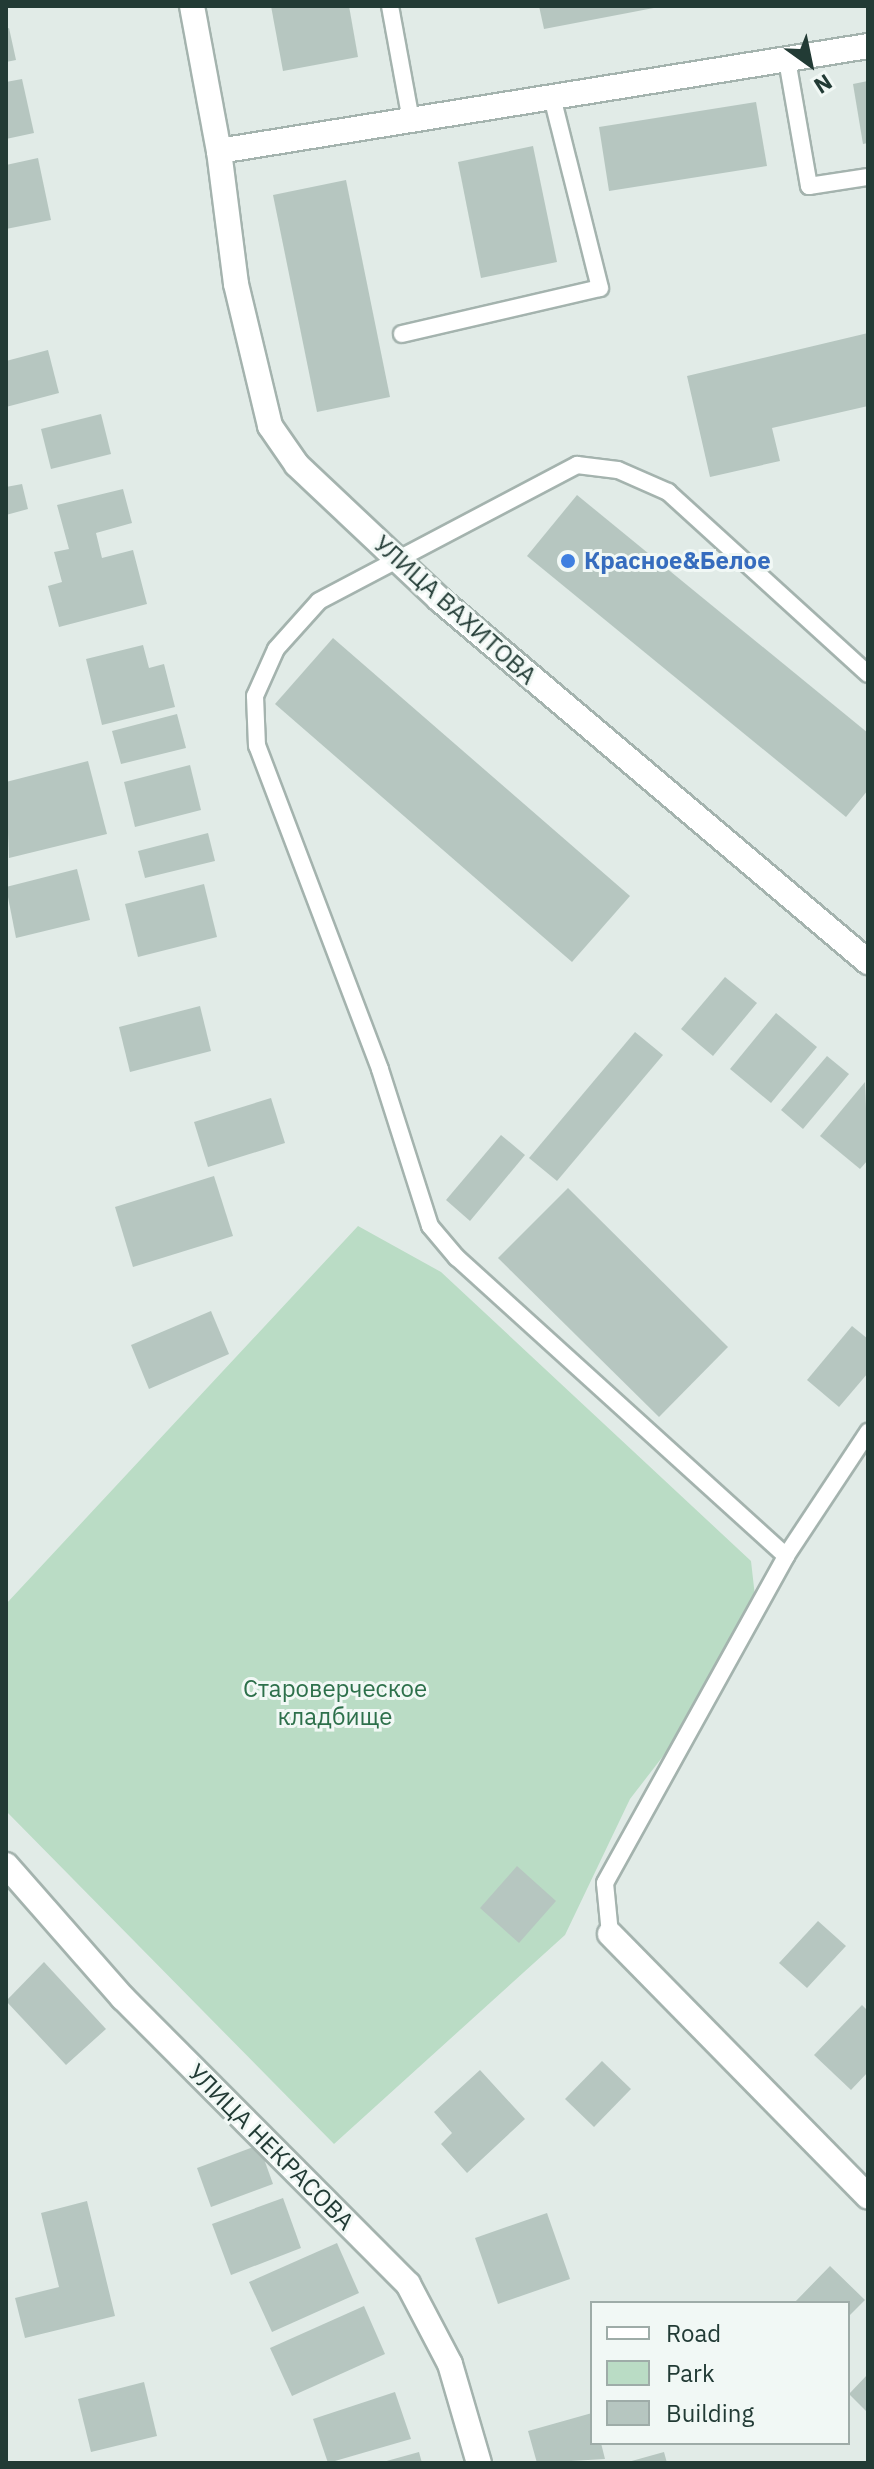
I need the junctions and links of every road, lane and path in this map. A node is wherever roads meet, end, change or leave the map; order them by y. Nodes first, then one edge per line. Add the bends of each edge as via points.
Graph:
1 (192, 6) edge
2 (390, 6) edge
3 (868, 46) edge
4 (787, 60) junction
5 (552, 97) junction
6 (411, 120) junction
7 (219, 151) junction
8 (868, 177) edge
9 (402, 334) dead end
10 (394, 557) junction
11 (868, 674) edge
12 (868, 962) edge
13 (868, 1432) edge
14 (786, 1556) junction
15 (6, 1865) edge
16 (610, 1934) joint
17 (868, 2197) edge
18 (479, 2463) edge

1 - 7 street, УЛИЦА ВАХИТОВА
2 - 6 lane
3 - 4 street
4 - 5 street
4 - 8 lane via 809,186
5 - 6 street
5 - 9 lane via 600,288
6 - 7 street
7 - 10 street, УЛИЦА ВАХИТОВА via 236,284 270,426 297,465
10 - 11 lane via 577,465 618,470 668,492
10 - 12 street, УЛИЦА ВАХИТОВА via 665,794
10 - 14 lane via 319,601 276,649 255,696 257,746 380,1069 430,1226 457,1258
13 - 14 lane
14 - 16 lane via 605,1883
15 - 18 street, УЛИЦА НЕКРАСОВА via 123,1998 408,2284 450,2364
16 - 17 street

